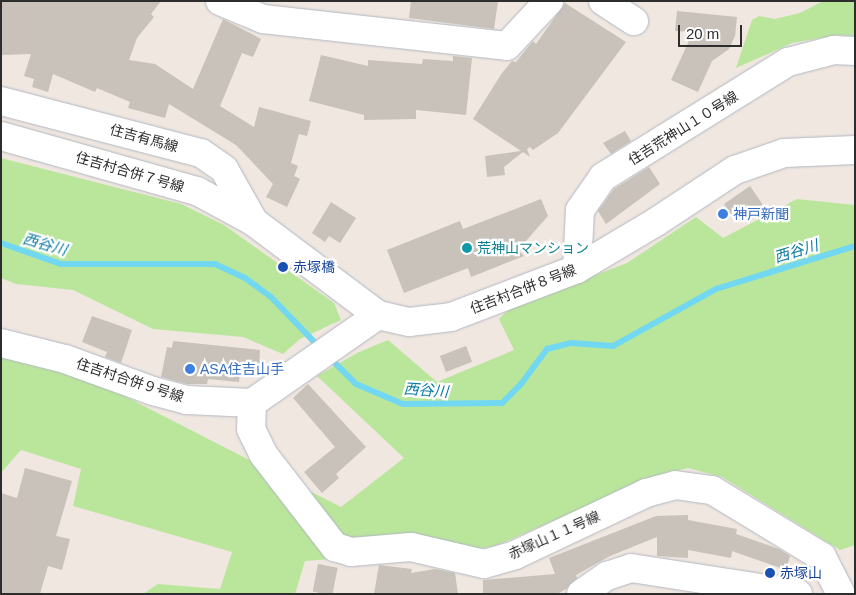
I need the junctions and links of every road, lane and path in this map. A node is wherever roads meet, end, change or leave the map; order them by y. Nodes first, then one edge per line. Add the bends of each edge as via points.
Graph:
1 (220, 1) edge
2 (549, 1) edge
3 (603, 1) edge
4 (634, 21) dead end
5 (855, 50) edge
6 (1, 101) edge
7 (1, 136) edge
8 (855, 150) edge
9 (254, 222) junction
10 (577, 269) junction
11 (378, 314) junction
12 (1, 343) edge
13 (252, 403) junction
14 (581, 594) edge
15 (798, 594) edge
16 (842, 594) edge

1 - 2 street via 263,19 508,46
3 - 4 street
5 - 10 street, 住吉荒神山１０号線 via 834,50 788,62 603,177 580,210
6 - 9 street, 住吉有馬線 via 201,153 224,169
7 - 9 street, 住吉村合併７号線 via 197,191
8 - 10 street, 住吉村合併８号線 via 784,153 735,170
9 - 11 street, 住吉村合併８号線
10 - 11 street, 住吉村合併８号線 via 451,317 408,322
11 - 13 street
12 - 13 street, 住吉村合併９号線 via 65,358 153,391 187,400
13 - 16 street, 赤塚山１１号線 via 251,429 263,454 335,548 351,552 410,547 484,564 515,555 646,493 675,485 712,490 822,557
14 - 15 street via 607,576 631,568

